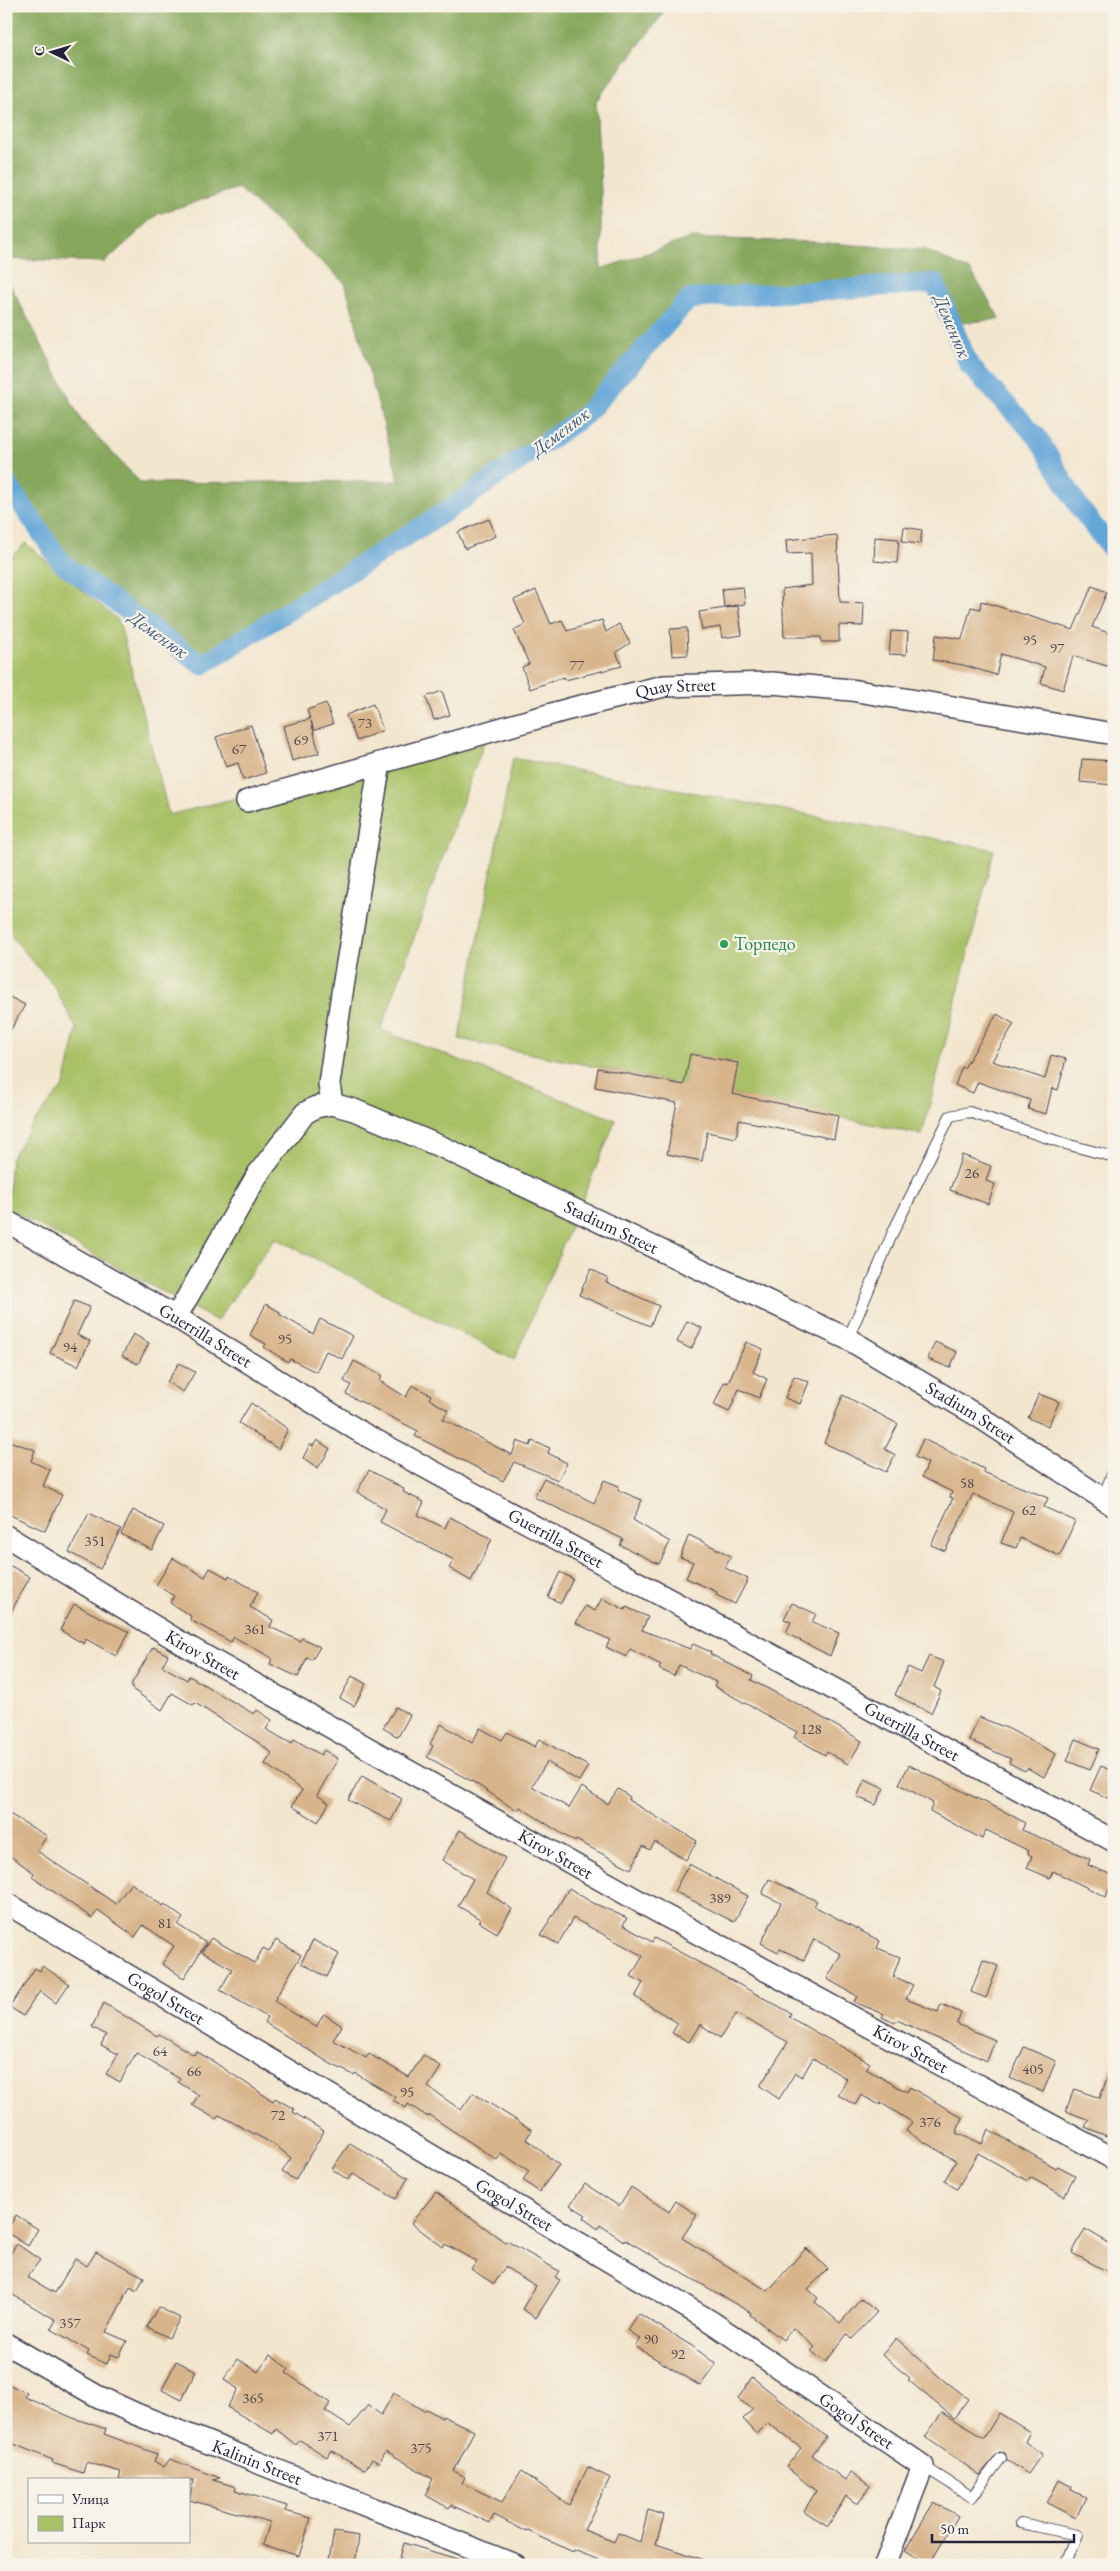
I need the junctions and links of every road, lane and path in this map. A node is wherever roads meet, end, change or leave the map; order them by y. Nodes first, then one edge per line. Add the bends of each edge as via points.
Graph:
1 (1114, 734) edge
2 (380, 763) junction
3 (247, 800) dead end
4 (332, 1104) junction
5 (1114, 1157) edge
6 (6, 1221) edge
7 (176, 1317) junction
8 (848, 1339) junction
9 (1114, 1470) edge
10 (1108, 1502) edge
11 (6, 1536) edge
12 (1114, 1841) edge
13 (6, 1903) edge
14 (1114, 2159) edge
15 (6, 2344) edge
16 (1001, 2458) dead end
17 (923, 2466) junction
18 (1020, 2523) dead end
19 (515, 2565) edge
20 (885, 2565) edge
21 (1065, 2565) edge

1 - 2 street, Quay Street via 851,690 772,683 724,683 664,686 569,709
2 - 3 street, Quay Street
2 - 4 street via 329,1084
4 - 7 street via 304,1113 258,1174
4 - 8 street, Stadium Street via 444,1148
5 - 8 lane via 969,1112 950,1116 898,1223
6 - 7 street, Guerrilla Street
7 - 12 street, Guerrilla Street via 362,1433
8 - 10 street, Stadium Street via 978,1416
9 - 10 lane
11 - 14 street, Kirov Street via 180,1642 650,1908
13 - 17 street, Gogol Street via 710,2321
15 - 19 street, Kalinin Street via 96,2396 136,2414
16 - 17 lane via 972,2497
17 - 20 street
18 - 21 lane via 1077,2535

